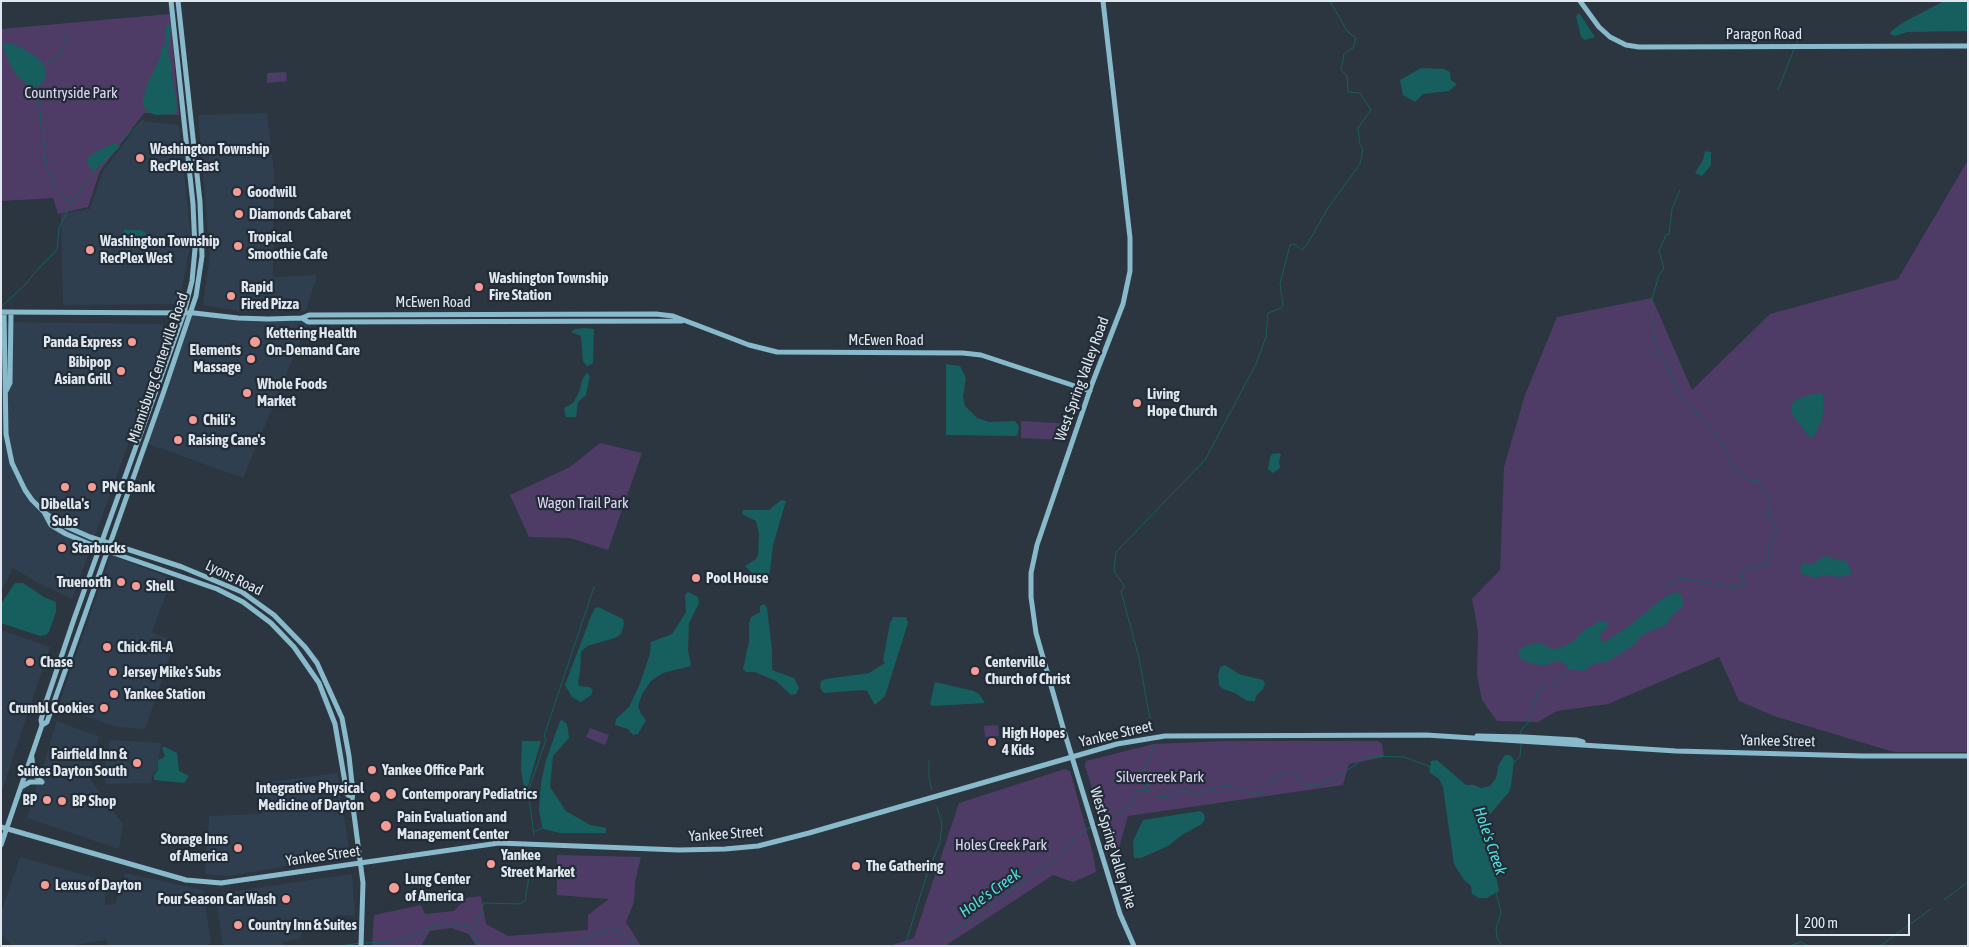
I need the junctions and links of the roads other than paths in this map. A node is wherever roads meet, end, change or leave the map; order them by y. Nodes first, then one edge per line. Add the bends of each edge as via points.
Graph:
1 (171, 1) edge
2 (178, 1) edge
3 (1103, 1) edge
4 (1580, 1) edge
5 (183, 40) junction
6 (176, 41) junction
7 (1968, 46) edge
8 (3, 312) edge
9 (10, 312) junction
10 (184, 313) junction
11 (191, 313) junction
12 (1090, 391) junction
13 (6, 392) junction
14 (44, 512) junction
15 (102, 541) junction
16 (109, 544) junction
17 (99, 548) junction
18 (107, 550) junction
19 (48, 696) junction
20 (50, 712) junction
21 (43, 725) junction
22 (31, 756) junction
23 (1968, 756) edge
24 (1072, 757) junction
25 (21, 787) junction
26 (352, 799) junction
27 (4, 828) edge
28 (1, 845) edge
29 (360, 863) junction
30 (361, 946) edge
31 (1134, 946) edge

1 - 6 street, Miamisburg Centerville Road
2 - 5 street, Miamisburg Centerville Road
3 - 12 street, West Spring Valley Road via 1131,260 1124,298
4 - 7 street, Paragon Road via 1610,37 1639,47
5 - 6 street
5 - 11 street, Miamisburg Centerville Road via 202,235 200,273
6 - 10 street, Miamisburg Centerville Road via 195,250
8 - 9 street, McEwen Road
8 - 13 street, Lyons Road
9 - 10 street, McEwen Road
9 - 13 street, Lyons Road via 10,383
10 - 11 street, McEwen Road
10 - 15 street, Miamisburg Centerville Road
11 - 12 street, McEwen Road via 238,318 656,314 673,316 749,345 777,352 981,355
11 - 16 street, Miamisburg Centerville Road
12 - 24 street, West Spring Valley Road via 1037,545 1031,580 1034,624
13 - 14 street, Lyons Road via 6,434 12,462 25,490
14 - 15 street, Lyons Road via 65,526
14 - 17 street, Lyons Road via 52,525
15 - 16 street, Lyons Road
15 - 17 street, Miamisburg Centerville Road
16 - 18 street, Miamisburg Centerville Road
16 - 26 street, Lyons Road via 227,585 259,603 291,631 318,663 342,718
17 - 18 street, Lyons Road
17 - 19 street, Miamisburg Centerville Road
18 - 20 street, Miamisburg Centerville Road
18 - 26 street, Lyons Road via 232,595 283,634 319,684 335,724 347,794
19 - 20 street
19 - 21 street, Miamisburg Centerville Road via 41,720
20 - 21 street, Miamisburg Centerville Road
21 - 22 street, Miamisburg Centerville Road
22 - 25 street, Miamisburg Centerville Road
22 - 25 street via 34,773 42,782 30,782
23 - 24 street, Yankee Street via 1694,752 1486,735 1421,734 1165,736 1128,741
24 - 29 street, Yankee Street via 758,846 679,850 498,843
24 - 31 street, West Spring Valley Pike via 1120,914
25 - 27 street, Miamisburg Centerville Road
26 - 29 street, Lyons Road
27 - 28 street, Miamisburg Centerville Road
27 - 29 street, Yankee Street via 200,882 233,882
29 - 30 street, Lyons Road via 363,883

